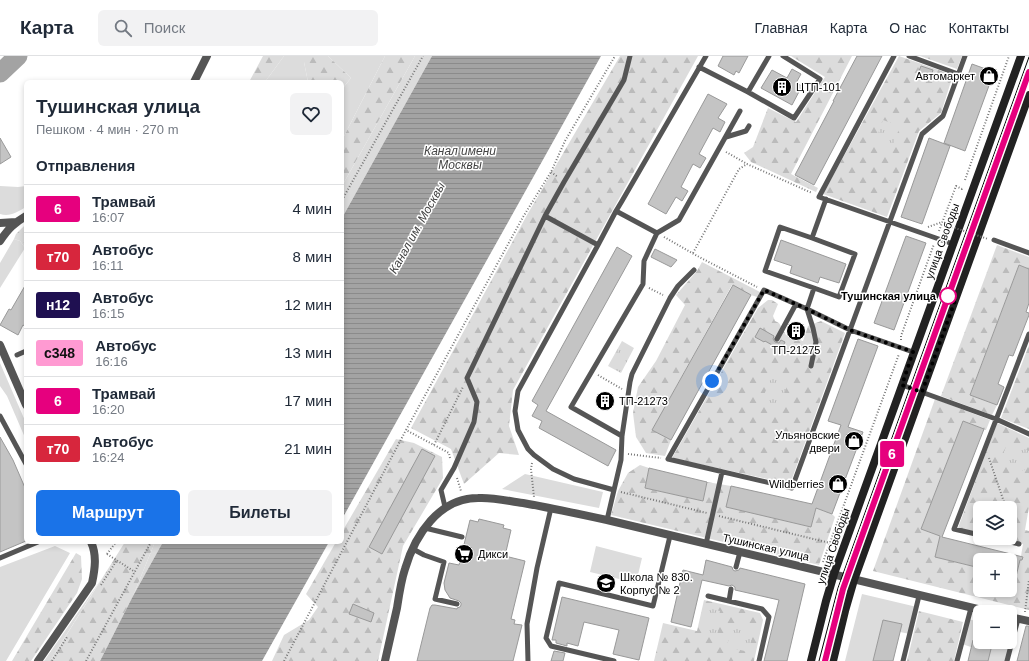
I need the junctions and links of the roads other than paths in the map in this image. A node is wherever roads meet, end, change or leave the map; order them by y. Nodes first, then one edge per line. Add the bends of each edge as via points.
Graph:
1 (207, 56) edge
2 (630, 56) edge
3 (706, 56) edge
4 (769, 56) edge
5 (783, 56) edge
6 (894, 56) edge
7 (909, 56) edge
8 (965, 56) edge
9 (1021, 56) edge
10 (699, 67) junction
11 (958, 74) junction
12 (195, 80) edge
13 (748, 92) junction
14 (1029, 95) edge
15 (740, 111) dead end
16 (749, 126) dead end
17 (726, 137) junction
18 (826, 199) junction
19 (616, 211) junction
20 (546, 216) junction
21 (24, 217) edge
22 (16, 222) junction
23 (890, 222) junction
24 (0, 223) edge
25 (658, 233) junction
26 (812, 238) junction
27 (994, 240) dead end
28 (0, 241) edge
29 (952, 244) junction
30 (598, 245) junction
31 (1029, 253) edge
32 (694, 270) dead end
33 (814, 288) junction
34 (796, 304) junction
35 (807, 309) junction
36 (850, 330) junction
37 (1029, 334) edge
38 (777, 339) dead end
39 (0, 345) edge
40 (24, 351) edge
41 (913, 352) junction
42 (17, 355) dead end
43 (811, 366) dead end
44 (902, 385) junction
45 (922, 392) junction
46 (24, 400) edge
47 (0, 416) edge
48 (996, 419) junction
49 (1029, 434) edge
50 (622, 436) junction
51 (24, 460) edge
52 (722, 472) junction
53 (614, 490) junction
54 (445, 507) junction
55 (551, 508) junction
56 (607, 520) junction
57 (425, 528) junction
58 (973, 533) edge
59 (670, 536) junction
60 (462, 537) dead end
61 (33, 544) edge
62 (91, 544) edge
63 (706, 544) junction
64 (413, 549) junction
65 (740, 552) junction
66 (0, 558) edge
67 (736, 568) dead end
68 (834, 574) junction
69 (854, 580) junction
70 (731, 589) dead end
71 (708, 596) dead end
72 (920, 596) junction
73 (728, 601) junction
74 (457, 604) dead end
75 (971, 608) joint
76 (1027, 617) edge
77 (1017, 618) edge
78 (1010, 649) edge
79 (38, 661) edge
80 (385, 661) edge
81 (528, 661) edge
82 (614, 661) edge
83 (758, 661) edge
84 (811, 661) edge
85 (833, 661) edge
86 (903, 661) edge
87 (957, 661) edge
88 (1008, 661) edge

1 - 12 street
2 - 20 lane via 624,80
3 - 10 lane
4 - 13 lane
5 - 13 lane via 820,78 794,118
6 - 18 lane via 819,196
7 - 11 lane
8 - 11 lane
9 - 29 main road, улица Свободы
10 - 13 lane
10 - 19 lane
11 - 23 lane via 943,116 922,134
14 - 45 main road
15 - 17 lane
16 - 17 lane via 746,131
17 - 25 lane via 679,220
18 - 23 lane
18 - 26 lane
19 - 25 lane
19 - 30 lane
20 - 30 lane
20 - 54 lane via 467,378 477,402 474,422 442,490
21 - 22 street
22 - 24 street
22 - 28 street
23 - 29 lane
23 - 36 lane
25 - 50 lane via 644,261 643,284 571,407
26 - 33 lane via 855,254 839,297
26 - 33 lane via 780,227 765,270
27 - 31 lane
29 - 41 main road, улица Свободы
30 - 53 lane via 518,391 515,411 518,430 534,456 574,479
32 - 50 lane via 670,298 632,374
33 - 35 lane
34 - 35 lane
34 - 38 lane
34 - 52 lane via 764,290 668,459
35 - 36 lane
35 - 43 lane via 816,342
36 - 41 lane
36 - 52 lane via 792,488
37 - 48 lane
39 - 46 street
40 - 42 lane
41 - 44 main road, улица Свободы
44 - 45 lane
44 - 68 main road, улица Свободы
45 - 48 lane
45 - 69 main road
47 - 51 lane
48 - 49 lane
48 - 58 lane via 954,529
50 - 53 lane via 621,460
52 - 63 lane
53 - 56 lane
54 - 55 street, Тушинская улица via 464,499 495,498
54 - 57 street
55 - 56 street, Тушинская улица
55 - 81 lane via 527,624
56 - 59 street, Тушинская улица
57 - 60 lane
57 - 64 street
59 - 63 street, Тушинская улица
59 - 82 lane via 653,606 559,583 546,638 551,646
61 - 66 lane
62 - 79 street via 95,560 92,583
63 - 65 street, Тушинская улица
64 - 74 lane via 444,562 436,599
64 - 80 street via 404,574
65 - 67 lane
65 - 68 street, Тушинская улица
68 - 69 street, Тушинская улица
68 - 84 main road, улица Свободы
69 - 72 street, Тушинская улица
69 - 85 main road
70 - 73 lane
71 - 73 lane
72 - 75 street, Тушинская улица
72 - 86 lane
73 - 83 lane via 762,609 769,617
75 - 87 lane
76 - 77 street
78 - 88 lane

